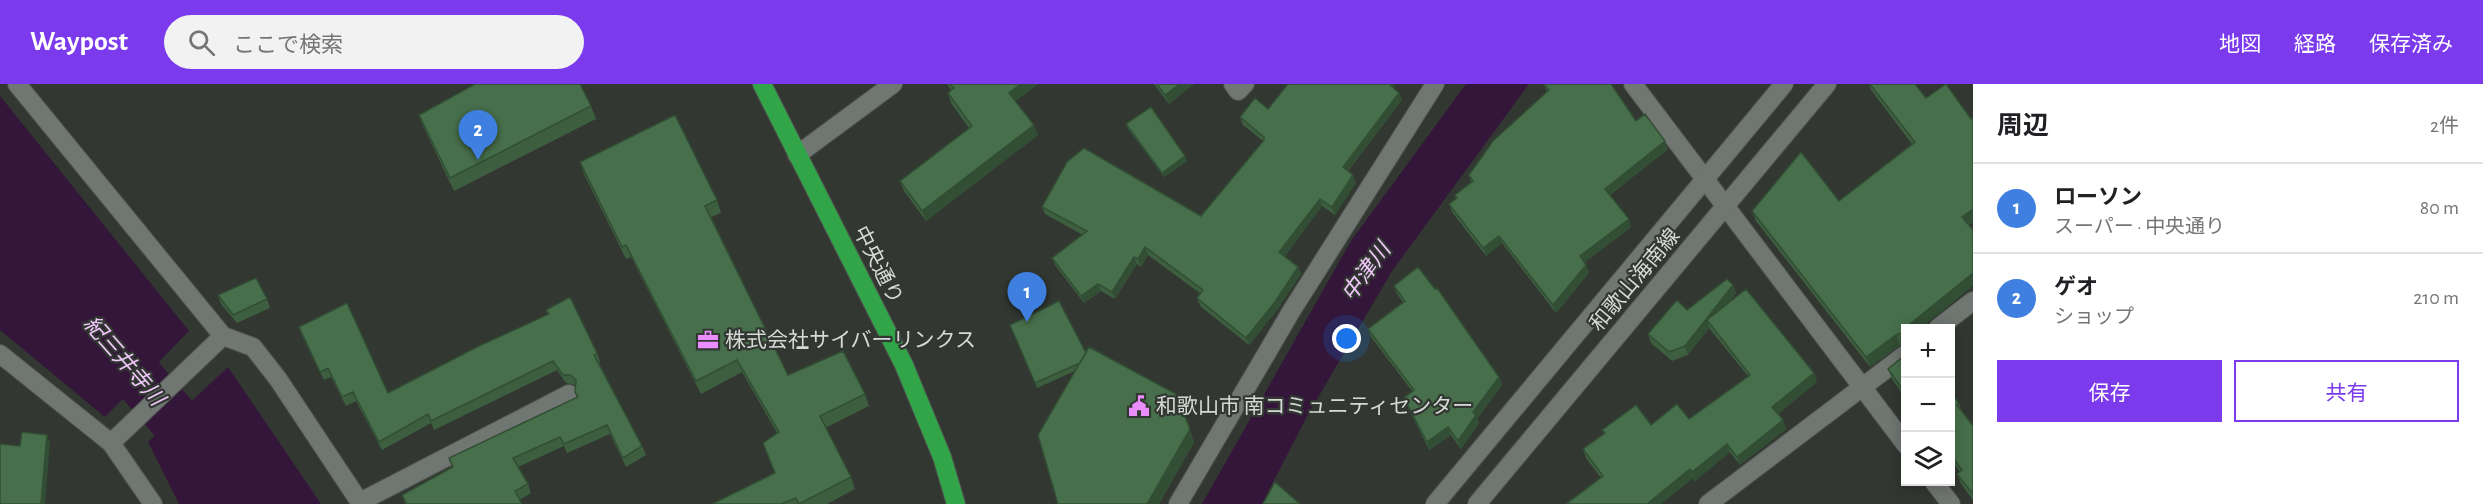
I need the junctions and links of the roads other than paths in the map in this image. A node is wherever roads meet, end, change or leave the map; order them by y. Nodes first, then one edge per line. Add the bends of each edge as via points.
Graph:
1 (17, 84) edge
2 (762, 84) edge
3 (893, 84) edge
4 (1233, 84) edge
5 (1245, 84) edge
6 (1633, 84) edge
7 (1784, 84) edge
8 (1827, 84) edge
9 (1432, 86) edge
10 (797, 155) junction
11 (1704, 179) junction
12 (1725, 206) junction
13 (1973, 301) edge
14 (1943, 324) edge
15 (218, 342) junction
16 (0, 354) edge
17 (1901, 357) edge
18 (1862, 388) junction
19 (569, 394) dead end
20 (118, 437) junction
21 (1901, 440) edge
22 (1937, 486) edge
23 (361, 503) edge
24 (153, 504) edge
25 (956, 504) edge
26 (1178, 504) edge
27 (1435, 504) edge
28 (1477, 504) edge
29 (1708, 504) edge
30 (1951, 504) edge

1 - 15 street
2 - 10 highway, 中央通り
3 - 10 street
4 - 5 street via 1238,91
6 - 11 street
7 - 11 street, 和歌山海南線
8 - 12 street, 和歌山海南線
9 - 26 street via 1292,310
10 - 25 highway, 中央通り via 909,376 942,457
11 - 12 street
11 - 27 street, 和歌山海南線
12 - 18 street
12 - 28 street, 和歌山海南線
13 - 14 street
15 - 20 street
15 - 23 street via 253,347
16 - 20 street
17 - 18 street
18 - 21 street
18 - 29 street
19 - 23 street
20 - 24 street
22 - 30 street

